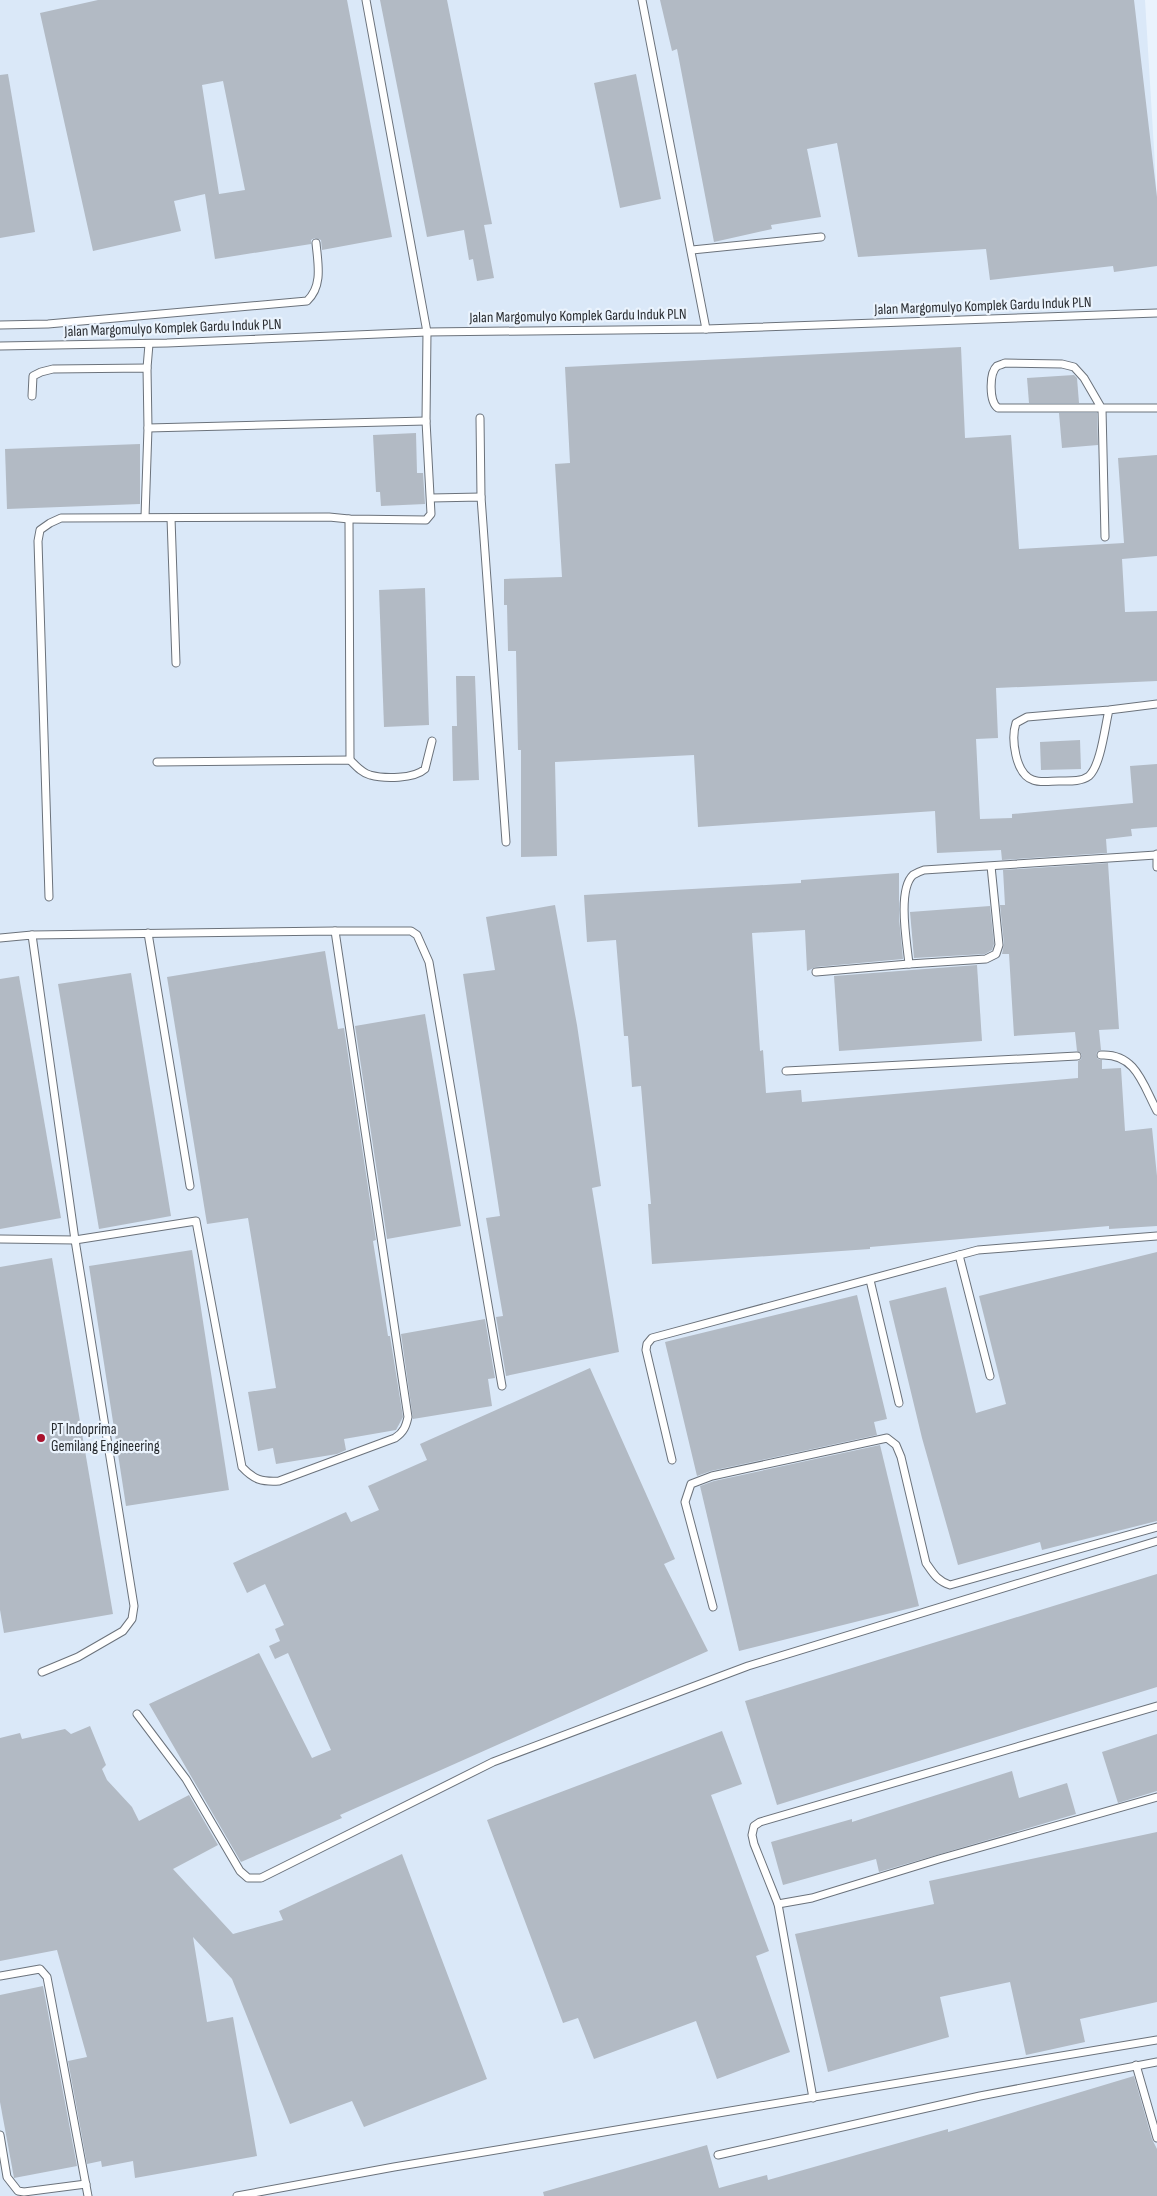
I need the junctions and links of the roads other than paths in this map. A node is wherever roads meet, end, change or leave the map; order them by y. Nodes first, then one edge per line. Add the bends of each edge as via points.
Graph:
1 (366, 0) edge
2 (642, 0) edge
3 (821, 237) dead end
4 (316, 243) dead end
5 (692, 250) junction
6 (1157, 313) edge
7 (0, 325) edge
8 (706, 329) junction
9 (427, 332) junction
10 (149, 344) junction
11 (0, 346) edge
12 (148, 368) junction
13 (32, 396) dead end
14 (1157, 408) edge
15 (1102, 409) junction
16 (480, 418) dead end
17 (426, 421) junction
18 (148, 428) junction
19 (481, 497) junction
20 (431, 498) junction
21 (145, 516) junction
22 (171, 518) junction
23 (349, 520) junction
24 (1105, 537) dead end
25 (176, 663) dead end
26 (1157, 704) edge
27 (1109, 710) junction
28 (432, 741) dead end
29 (350, 760) junction
30 (157, 762) dead end
31 (506, 842) dead end
32 (1156, 854) edge
33 (991, 866) junction
34 (1157, 867) edge
35 (49, 897) dead end
36 (335, 931) junction
37 (148, 932) junction
38 (32, 935) junction
39 (0, 938) edge
40 (908, 964) junction
41 (816, 972) dead end
42 (1102, 1055) dead end
43 (1077, 1056) dead end
44 (786, 1071) dead end
45 (1157, 1111) edge
46 (190, 1186) dead end
47 (1157, 1236) edge
48 (0, 1239) edge
49 (75, 1240) junction
50 (959, 1255) junction
51 (870, 1280) junction
52 (990, 1376) dead end
53 (502, 1386) dead end
54 (899, 1403) dead end
55 (672, 1460) dead end
56 (1157, 1527) edge
57 (1157, 1541) edge
58 (713, 1607) dead end
59 (42, 1672) dead end
60 (1157, 1706) edge
61 (137, 1714) dead end
62 (1157, 1797) edge
63 (778, 1904) junction
64 (0, 1976) edge
65 (1157, 2040) edge
66 (1157, 2062) edge
67 (1136, 2065) junction
68 (813, 2098) junction
69 (0, 2135) edge
70 (1157, 2138) edge
71 (718, 2155) dead end
72 (86, 2184) junction
73 (88, 2196) edge
74 (237, 2196) edge

1 - 9 lane
2 - 5 lane
3 - 5 lane
4 - 7 lane via 319,278 315,294 307,301 48,324
5 - 8 lane
6 - 8 lane, Jalan Margomulyo Komplek Gardu Induk PLN
8 - 9 lane, Jalan Margomulyo Komplek Gardu Induk PLN
9 - 10 lane, Jalan Margomulyo Komplek Gardu Induk PLN
9 - 17 lane
10 - 11 lane, Jalan Margomulyo Komplek Gardu Induk PLN
10 - 12 lane
12 - 13 lane via 41,372 33,376
12 - 18 lane
14 - 15 lane
15 - 15 lane via 998,408 991,398 993,372 1005,363 1074,367
15 - 24 lane
16 - 19 lane
17 - 18 lane
17 - 20 lane
18 - 21 lane
19 - 20 lane
19 - 31 lane
20 - 23 lane via 431,514 426,520
21 - 22 lane
21 - 35 lane via 61,518 40,530
22 - 23 lane via 329,517
22 - 25 lane
23 - 29 lane
26 - 27 lane
27 - 27 lane via 1027,717 1016,723 1012,732 1017,762 1023,774 1033,780 1076,781 1088,776 1096,764
28 - 29 lane via 425,769 416,774 395,777 369,775
29 - 30 lane
32 - 33 lane
32 - 34 lane
33 - 40 lane via 924,870 914,874 907,885 904,901
33 - 40 lane via 999,945 996,954 986,959
36 - 37 lane
36 - 49 lane via 408,1417 402,1434 279,1481 263,1482 252,1478 242,1467 196,1221
36 - 53 lane via 412,931 429,962
37 - 38 lane
37 - 46 lane
38 - 39 lane
38 - 49 lane
40 - 41 lane
42 - 45 lane via 1115,1054 1126,1060 1137,1073
43 - 44 lane
47 - 50 lane via 978,1250
48 - 49 lane
49 - 59 lane via 134,1606 132,1619 124,1630 78,1657
50 - 51 lane
50 - 52 lane
51 - 54 lane
51 - 55 lane via 652,1338 646,1350
56 - 58 lane via 950,1585 935,1576 926,1563 901,1457 896,1445 887,1438 712,1476 690,1484 685,1502
57 - 61 lane via 748,1666 493,1762 261,1878 248,1878 240,1871 186,1779
60 - 63 lane via 760,1822 754,1826 752,1835
62 - 63 lane via 812,1898
63 - 68 lane
64 - 72 lane via 40,1968 48,1976
65 - 68 lane
66 - 67 lane
67 - 70 lane
67 - 71 lane via 980,2096
68 - 74 lane via 394,2166
69 - 72 lane via 7,2177 18,2191
72 - 73 lane

